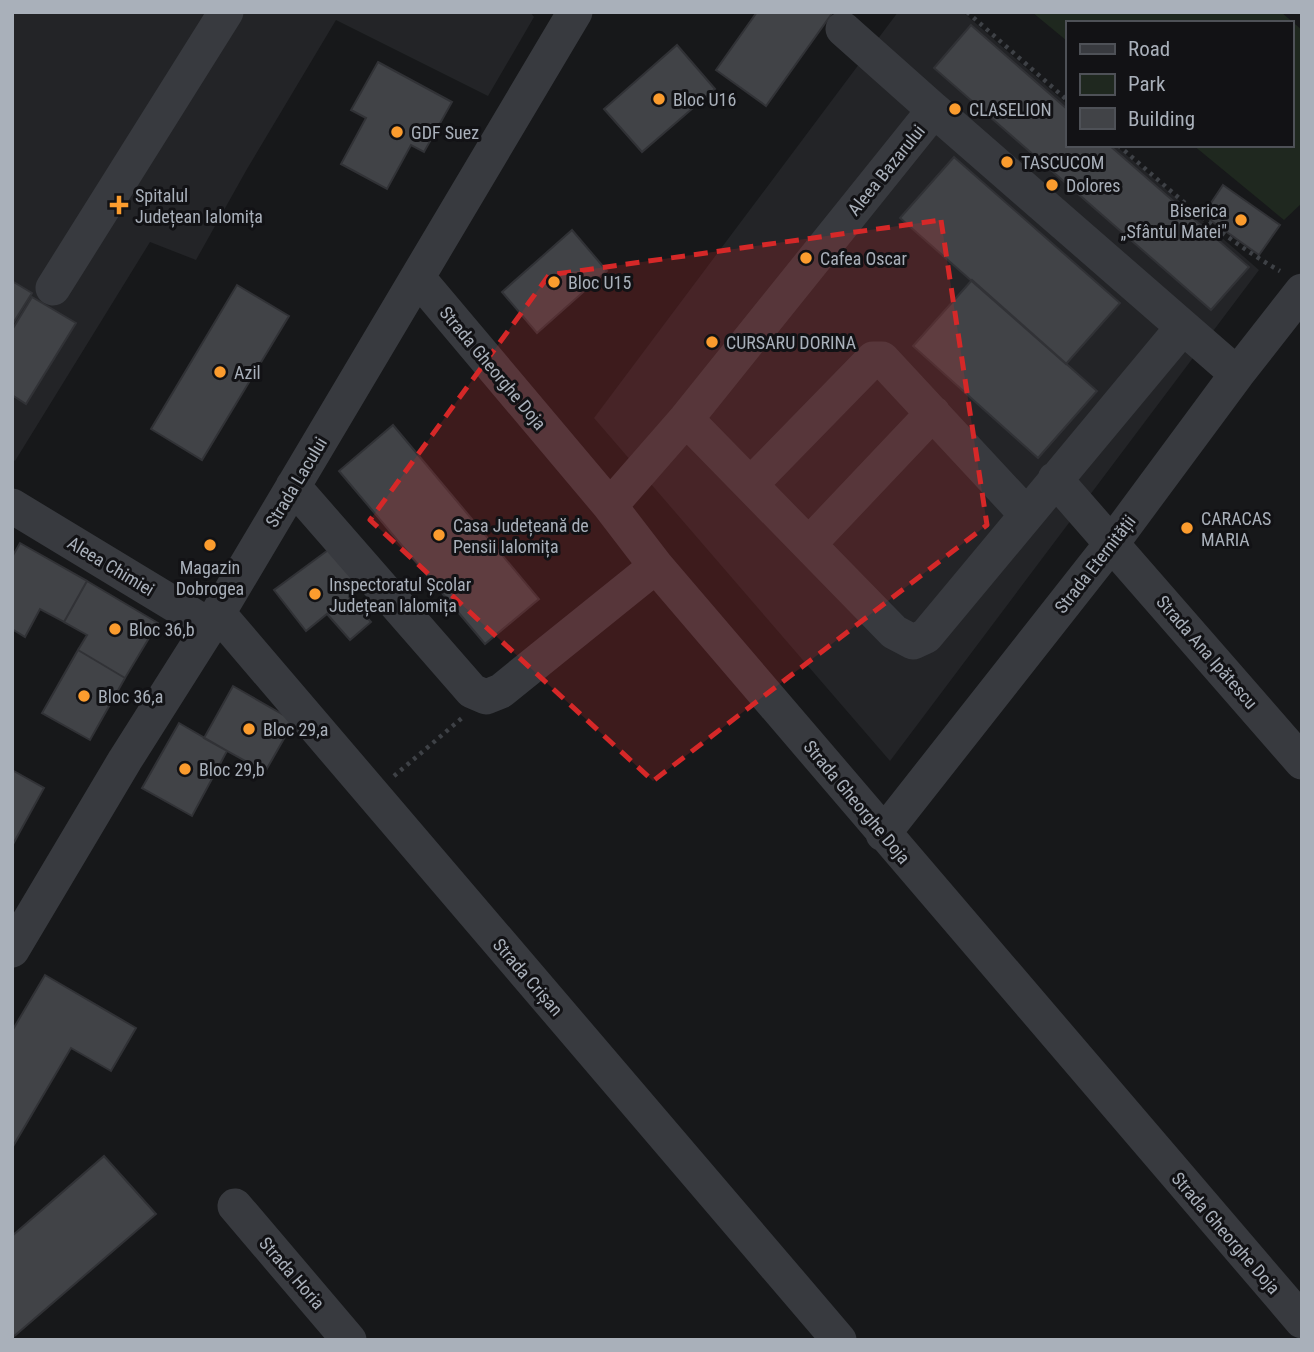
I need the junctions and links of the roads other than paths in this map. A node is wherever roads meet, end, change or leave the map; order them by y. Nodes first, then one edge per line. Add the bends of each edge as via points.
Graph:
1 (226, 12) edge
2 (575, 12) edge
3 (843, 29) dead end
4 (934, 110) junction
5 (418, 278) junction
6 (1296, 284) edge
7 (52, 288) dead end
8 (1183, 327) junction
9 (1237, 374) junction
10 (933, 413) junction
11 (686, 419) junction
12 (1055, 479) junction
13 (751, 484) junction
14 (293, 486) junction
15 (610, 506) junction
16 (13, 507) edge
17 (1026, 514) junction
18 (1112, 543) junction
19 (808, 544) junction
20 (656, 566) junction
21 (214, 620) junction
22 (1302, 762) edge
23 (883, 834) junction
24 (12, 950) edge
25 (235, 1206) dead end
26 (1302, 1321) edge
27 (349, 1340) edge
28 (839, 1340) edge

1 - 7 street
2 - 5 street, Strada Lacului
3 - 4 street
4 - 8 street, Aleea Bazarului
4 - 11 street, Aleea Bazarului
5 - 14 street, Strada Lacului
5 - 15 street, Strada Gheorghe Doja
6 - 9 street, Strada Eternității
8 - 9 street, Aleea Bazarului
8 - 12 street
9 - 18 street, Strada Eternității
10 - 13 street via 882,359 873,359
10 - 17 street
10 - 19 street
11 - 13 street
11 - 15 street, Aleea Bazarului
12 - 17 street
12 - 18 street, Strada Ana Ipătescu
13 - 19 street
14 - 20 street via 472,691 486,697 501,691
14 - 21 street, Strada Lacului
15 - 20 street, Strada Gheorghe Doja
16 - 21 street, Aleea Chimiei
17 - 19 street via 926,636 912,642 894,632
18 - 22 street, Strada Ana Ipătescu
18 - 23 street, Strada Eternității
20 - 23 street, Strada Gheorghe Doja
21 - 24 street, Strada Lacului
21 - 28 street, Strada Crișan via 373,794
23 - 26 street, Strada Gheorghe Doja
25 - 27 street, Strada Horia

